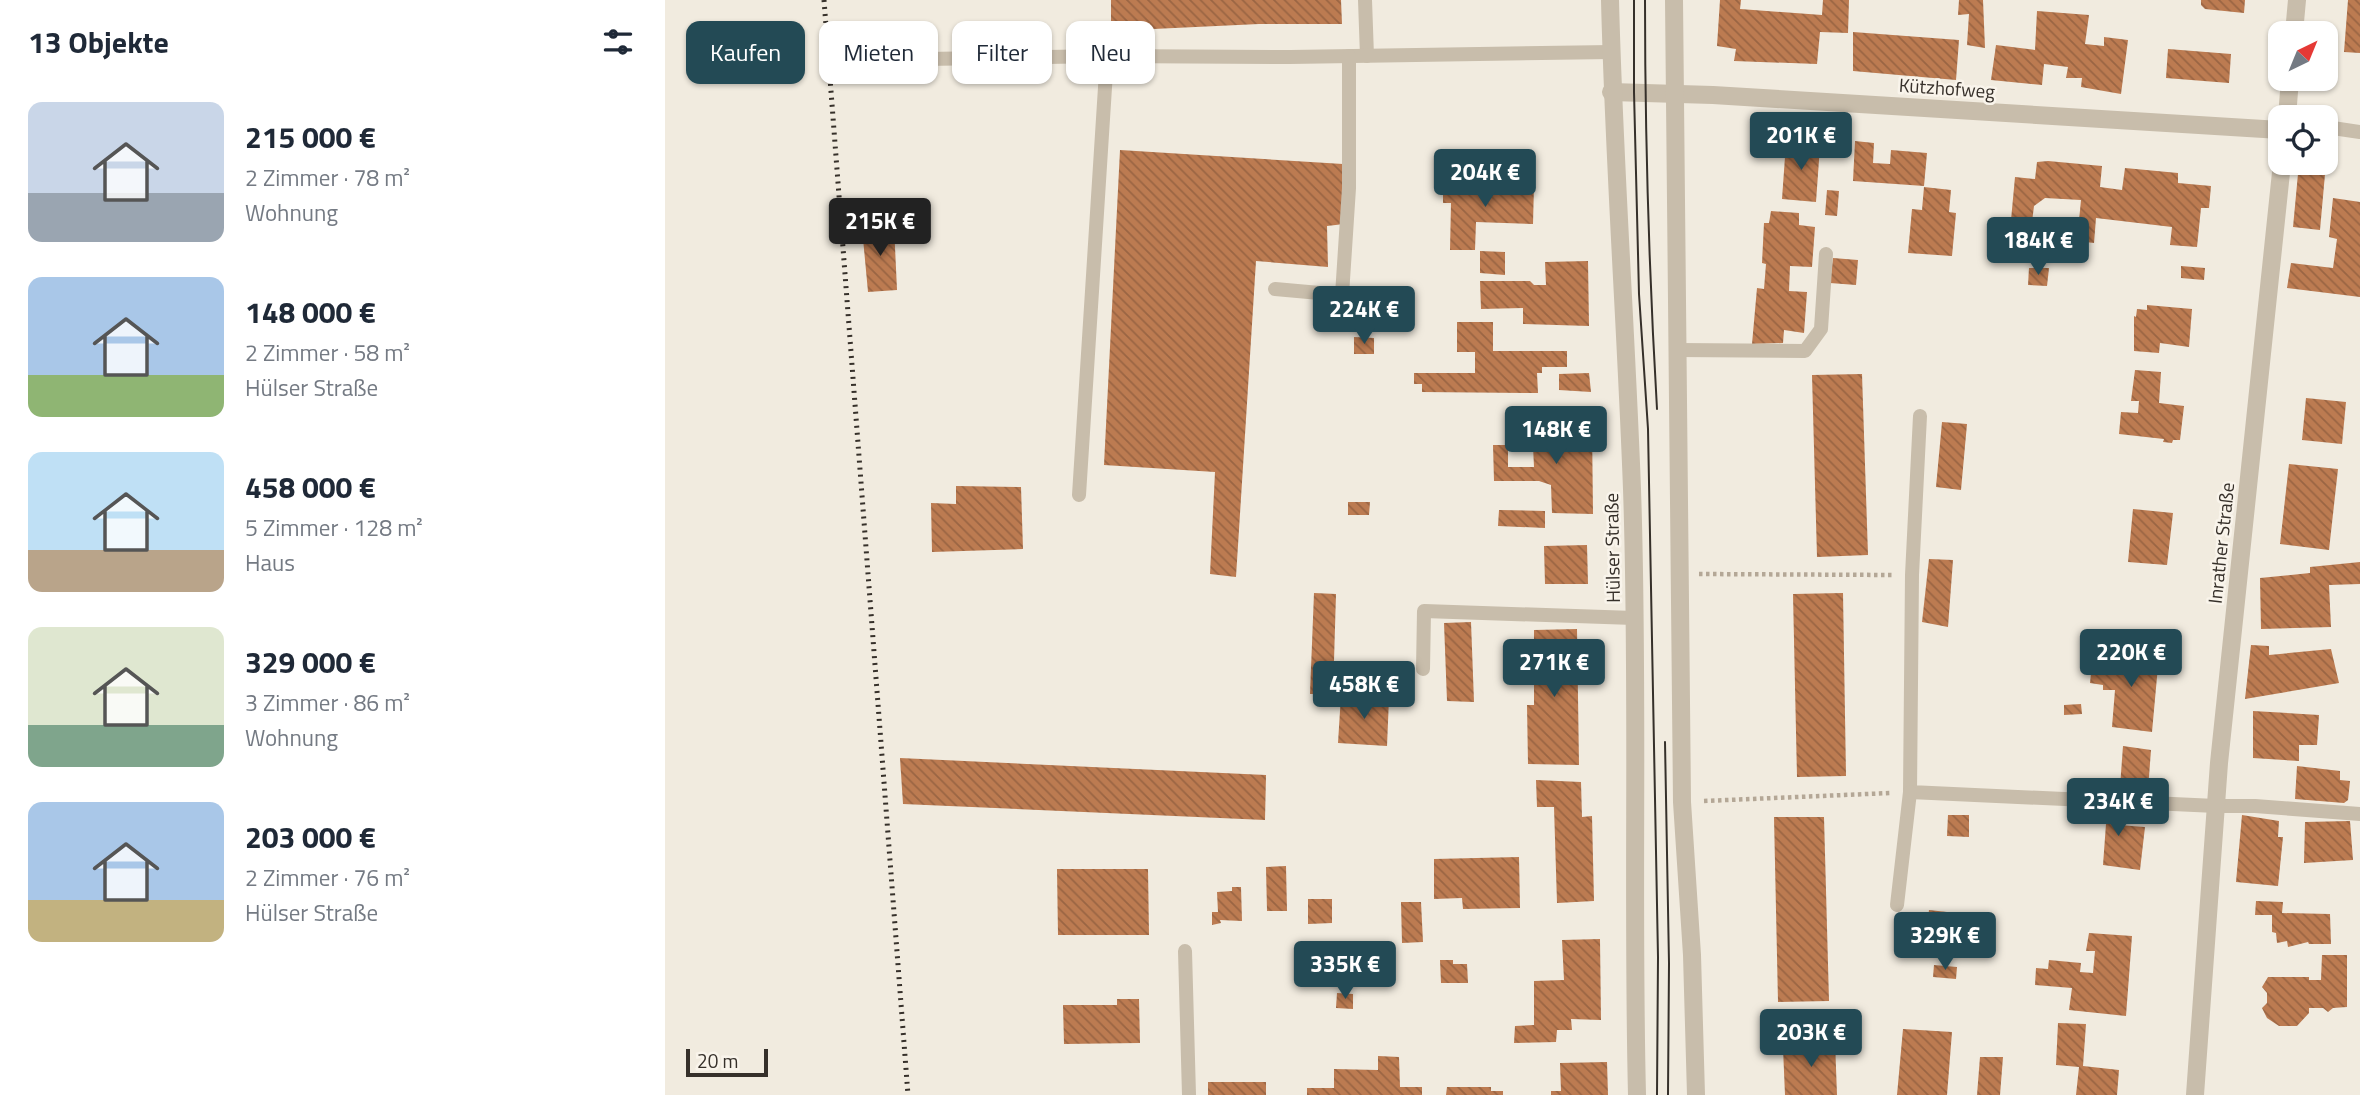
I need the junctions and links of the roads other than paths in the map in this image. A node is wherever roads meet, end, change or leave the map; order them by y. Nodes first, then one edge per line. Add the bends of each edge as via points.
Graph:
1 (1365, 0) edge
2 (1610, 0) edge
3 (1674, 0) edge
4 (2297, 0) edge
5 (2295, 21) edge
6 (1611, 52) junction
7 (1155, 56) edge
8 (1349, 56) junction
9 (1367, 56) junction
10 (1066, 57) edge
11 (938, 59) edge
12 (1105, 84) edge
13 (1611, 92) junction
14 (1675, 93) junction
15 (2268, 129) edge
16 (2338, 129) edge
17 (2360, 132) edge
18 (2281, 175) edge
19 (1826, 254) dead end
20 (1275, 289) dead end
21 (1678, 350) junction
22 (1920, 415) dead end
23 (1079, 495) dead end
24 (1634, 618) junction
25 (1423, 669) dead end
26 (1910, 792) junction
27 (2216, 806) junction
28 (2360, 814) edge
29 (1896, 905) dead end
30 (1185, 951) dead end
31 (1189, 1095) edge
32 (1637, 1095) edge
33 (1696, 1095) edge
34 (2195, 1095) edge

1 - 9 lane
2 - 6 street, Hülser Straße
3 - 14 street
4 - 5 street
6 - 9 lane
6 - 13 street, Hülser Straße
7 - 8 lane
8 - 9 lane
8 - 20 lane via 1349,188 1342,295
10 - 11 lane
12 - 23 lane
13 - 14 street, Kützhofweg
13 - 24 street, Hülser Straße via 1632,489
14 - 15 street, Kützhofweg
14 - 21 street
16 - 17 lane
18 - 27 street, Inrather Straße
19 - 21 lane via 1821,329 1805,351
21 - 33 street via 1682,803
22 - 26 lane via 1912,575
24 - 25 lane via 1424,611
24 - 32 street, Hülser Straße
26 - 27 lane
26 - 29 lane
27 - 28 lane
27 - 34 street, Inrather Straße
30 - 31 lane

